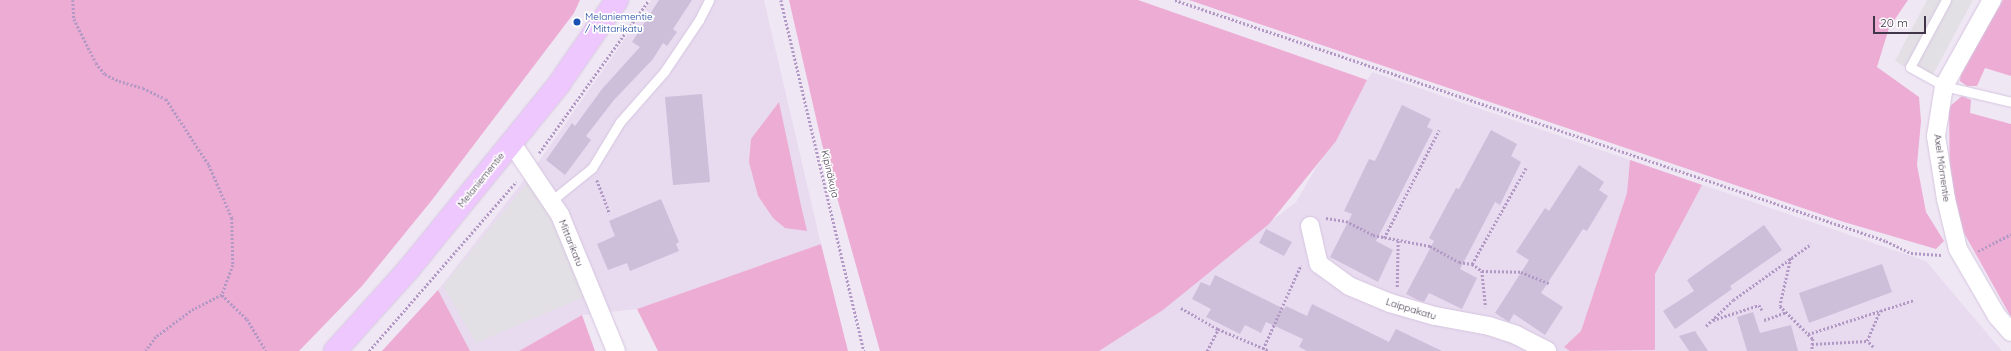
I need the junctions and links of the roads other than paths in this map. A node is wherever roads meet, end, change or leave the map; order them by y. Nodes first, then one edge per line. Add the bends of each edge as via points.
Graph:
1 (617, 0) edge
2 (709, 0) edge
3 (1946, 0) edge
4 (1992, 0) edge
5 (1944, 86) junction
6 (2011, 102) edge
7 (511, 142) junction
8 (551, 201) junction
9 (1310, 226) road end
10 (2011, 332) edge
11 (335, 351) edge
12 (616, 351) edge
13 (1547, 351) edge

1 - 7 main road, Melaniementie via 559,84
2 - 8 lane via 699,20 664,72 620,122 592,168
3 - 5 lane via 1910,67
4 - 5 street, Axel Mörnentie
5 - 6 lane
5 - 10 street, Axel Mörnentie via 1936,136 1946,200 1961,254 1997,316
7 - 8 street, Mittarikatu
7 - 11 main road, Melaniementie via 408,270
8 - 12 street, Mittarikatu via 560,215
9 - 13 street, Laippakatu via 1319,264 1349,286 1396,305 1435,316 1489,326 1516,335

